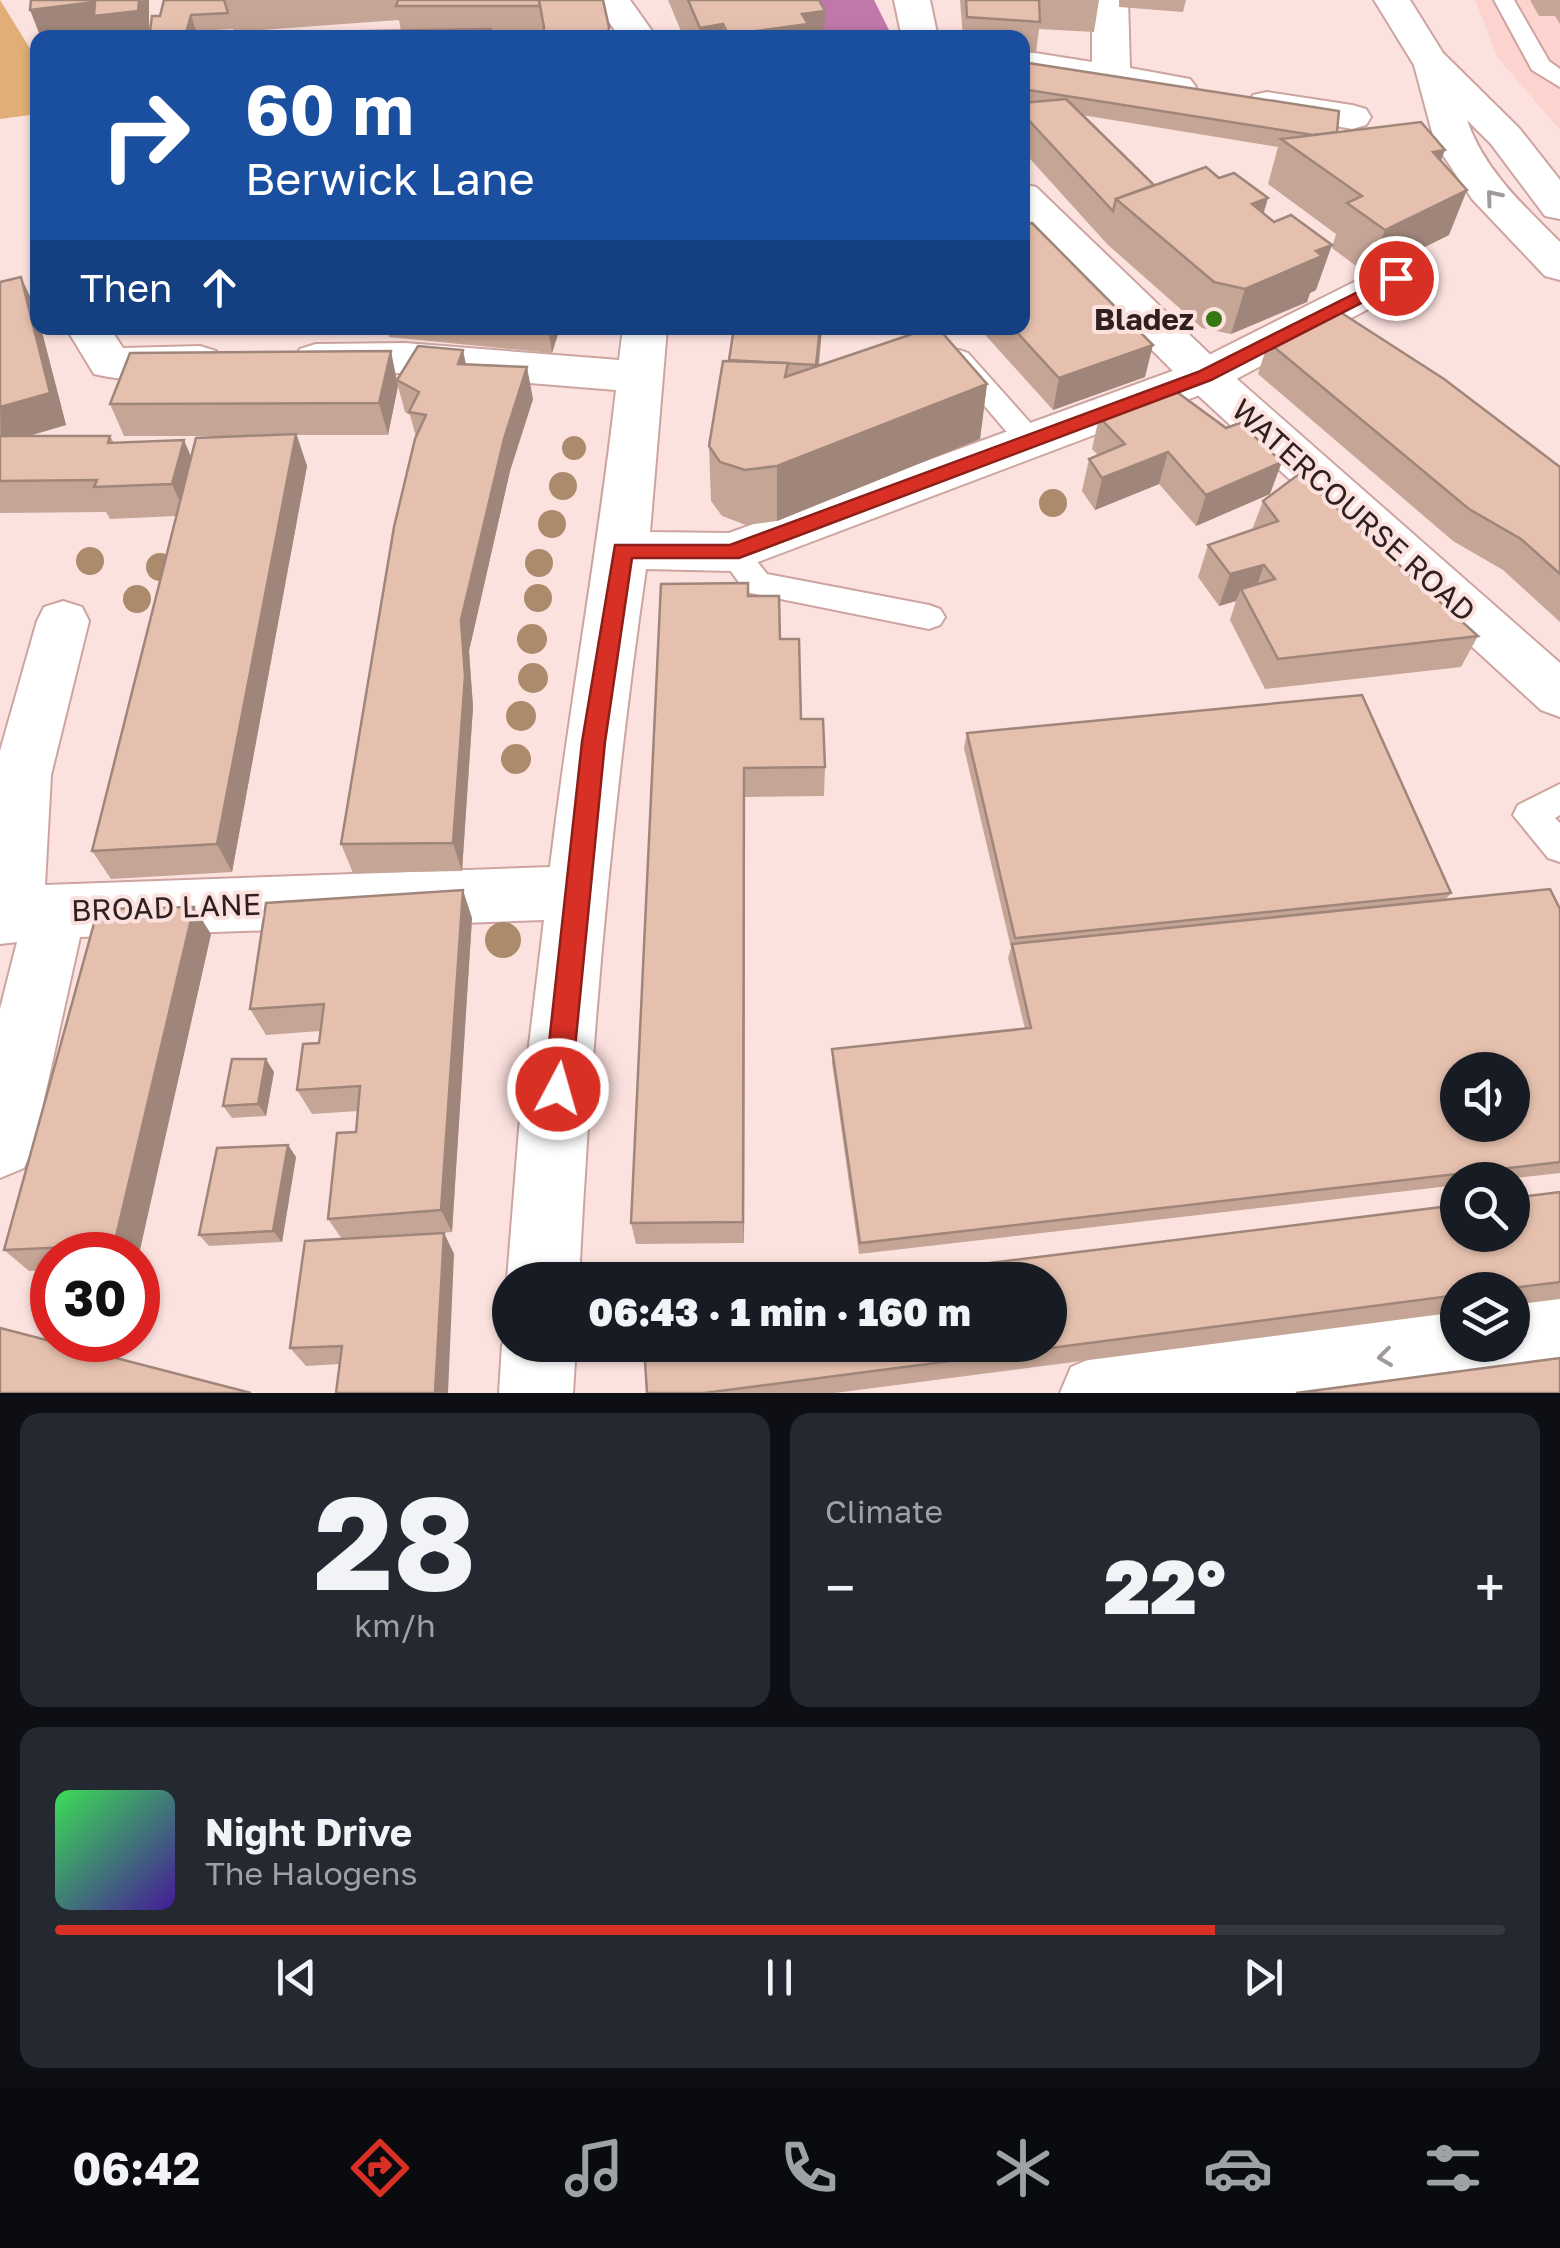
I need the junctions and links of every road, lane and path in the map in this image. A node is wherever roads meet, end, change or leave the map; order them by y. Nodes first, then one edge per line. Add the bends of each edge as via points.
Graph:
1 (612, 0) edge
2 (912, 0) edge
3 (1110, 0) edge
4 (1392, 0) edge
5 (1504, 0) edge
6 (633, 30) edge
7 (918, 30) edge
8 (1429, 60) junction
9 (1030, 63) edge
10 (1111, 76) junction
11 (1560, 80) edge
12 (1352, 117) dead end
13 (1030, 204) edge
14 (1560, 207) edge
15 (1560, 267) edge
16 (1396, 278) dead end
17 (92, 335) edge
18 (641, 352) edge
19 (937, 356) edge
20 (1204, 376) junction
21 (1032, 443) junction
22 (622, 550) junction
23 (732, 552) junction
24 (928, 617) dead end
25 (63, 621) dead end
26 (1560, 696) edge
27 (1560, 798) edge
28 (1560, 848) edge
29 (578, 892) junction
30 (23, 914) edge
31 (0, 1145) edge
32 (545, 1262) edge
33 (1560, 1335) edge
34 (1530, 1339) edge
35 (1440, 1350) edge
36 (538, 1362) edge
37 (536, 1393) edge
38 (1097, 1393) edge

1 - 6 main road
2 - 7 main road
3 - 10 main road
4 - 8 main road
5 - 11 lane via 1540,65
8 - 14 main road via 1505,136
15 -> 8 main road via 1486,190 1455,143
9 - 10 main road
10 - 12 main road
13 - 20 main road, WATERCOURSE ROAD
16 - 20 main road
17 - 18 main road via 110,363
18 - 22 main road
19 - 21 lane via 954,353
20 - 21 main road
20 - 26 main road, WATERCOURSE ROAD
21 - 23 main road
22 - 23 main road
22 - 29 main road
23 - 24 lane via 757,584
25 - 30 main road, BROAD LANE via 22,775
27 - 28 lane via 1530,815
29 - 30 main road, BROAD LANE
29 - 32 main road
30 - 31 main road, BROAD LANE
33 - 34 main road
35 -> 38 main road
36 - 37 main road

